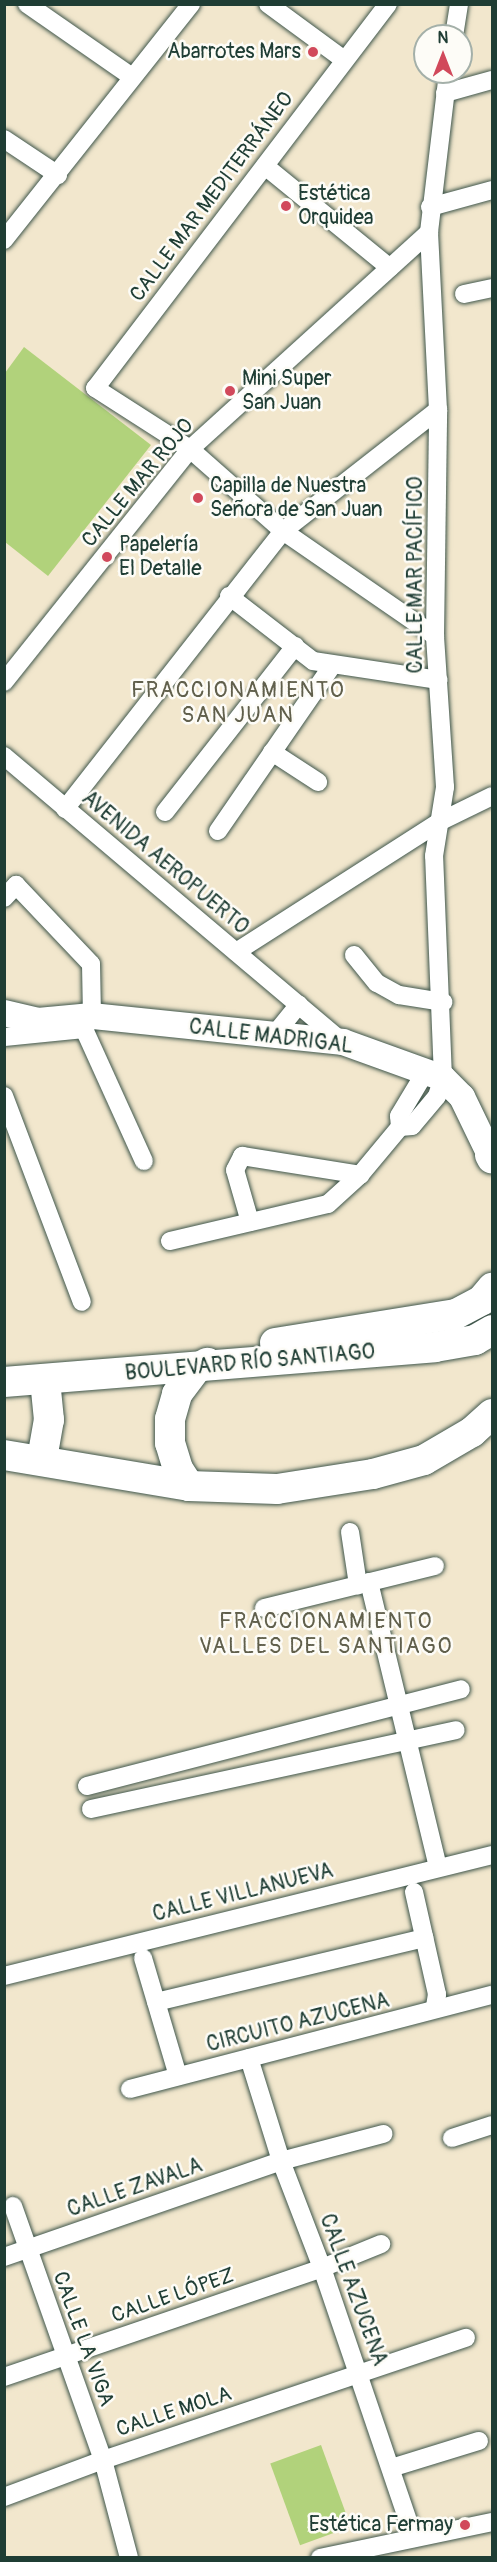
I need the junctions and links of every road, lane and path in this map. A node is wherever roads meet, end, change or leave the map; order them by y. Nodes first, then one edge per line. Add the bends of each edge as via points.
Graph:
1 (27, 4) edge
2 (191, 4) edge
3 (268, 4) edge
4 (388, 4) edge
5 (459, 4) edge
6 (456, 24) edge
7 (343, 59) junction
8 (132, 77) junction
9 (492, 80) edge
10 (446, 84) edge
11 (445, 93) junction
12 (4, 139) edge
13 (265, 166) junction
14 (58, 175) junction
15 (492, 190) edge
16 (430, 207) junction
17 (429, 232) junction
18 (4, 240) edge
19 (390, 268) junction
20 (492, 288) edge
21 (464, 294) dead end
22 (438, 410) junction
23 (190, 449) junction
24 (284, 531) junction
25 (229, 596) junction
26 (435, 636) junction
27 (295, 646) junction
28 (332, 666) junction
29 (439, 680) junction
30 (4, 682) edge
31 (272, 752) junction
32 (4, 756) edge
33 (318, 782) dead end
34 (492, 796) edge
35 (65, 809) junction
36 (165, 812) dead end
37 (439, 822) junction
38 (219, 831) dead end
39 (4, 898) edge
40 (237, 952) junction
41 (354, 955) dead end
42 (443, 1002) junction
43 (298, 1004) junction
44 (4, 1013) edge
45 (88, 1022) junction
46 (275, 1034) junction
47 (4, 1037) edge
48 (343, 1042) junction
49 (434, 1075) junction
50 (4, 1096) edge
51 (492, 1157) edge
52 (144, 1161) dead end
53 (360, 1175) junction
54 (250, 1222) junction
55 (170, 1241) dead end
56 (492, 1288) edge
57 (82, 1302) dead end
58 (492, 1330) edge
59 (196, 1369) junction
60 (45, 1380) junction
61 (4, 1382) edge
62 (492, 1414) edge
63 (4, 1455) edge
64 (42, 1459) junction
65 (189, 1486) junction
66 (350, 1532) dead end
67 (435, 1566) dead end
68 (364, 1584) junction
69 (264, 1608) dead end
70 (461, 1689) dead end
71 (398, 1705) junction
72 (456, 1730) dead end
73 (407, 1742) junction
74 (224, 1752) junction
75 (231, 1780) junction
76 (87, 1786) dead end
77 (91, 1809) dead end
78 (492, 1855) edge
79 (438, 1868) junction
80 (414, 1892) dead end
81 (424, 1938) junction
82 (143, 1958) dead end
83 (4, 1976) edge
84 (492, 1995) edge
85 (156, 2002) junction
86 (435, 2007) junction
87 (249, 2058) junction
88 (178, 2076) junction
89 (130, 2089) dead end
90 (492, 2125) edge
91 (383, 2134) dead end
92 (452, 2138) dead end
93 (280, 2161) junction
94 (13, 2206) dead end
95 (381, 2244) dead end
96 (28, 2249) junction
97 (4, 2257) edge
98 (322, 2268) junction
99 (466, 2338) dead end
100 (65, 2358) junction
101 (360, 2374) junction
102 (4, 2377) edge
103 (479, 2441) dead end
104 (103, 2460) junction
105 (391, 2468) junction
106 (4, 2497) edge
107 (492, 2522) edge
108 (407, 2545) edge
109 (129, 2558) edge
110 (320, 2558) edge

1 - 8 street
2 - 8 street
3 - 7 street
4 - 7 street, CALLE MAR MEDITERRÁNEO
5 - 6 street
7 - 13 street, CALLE MAR MEDITERRÁNEO
8 - 14 street
9 - 11 street
10 - 11 street, CALLE MAR PACÍFICO
11 - 16 street, CALLE MAR PACÍFICO
12 - 14 street
13 - 19 street
13 - 23 street, CALLE MAR MEDITERRÁNEO via 95,388
14 - 18 street
15 - 16 street
16 - 17 street, CALLE MAR PACÍFICO
17 - 19 street, CALLE MAR ROJO
17 - 22 street, CALLE MAR PACÍFICO
19 - 23 street, CALLE MAR ROJO
20 - 21 street
22 - 24 street
22 - 26 street, CALLE MAR PACÍFICO
23 - 24 street
23 - 30 street, CALLE MAR ROJO
24 - 25 street
24 - 26 street
25 - 27 street
25 - 35 street
26 - 29 street, CALLE MAR PACÍFICO
27 - 28 street via 313,661
27 - 36 street
28 - 29 street
28 - 31 street
29 - 37 street, CALLE MAR PACÍFICO via 445,787
31 - 33 street
31 - 38 street
32 - 35 street, AVENIDA AEROPUERTO
34 - 37 street
35 - 40 street, AVENIDA AEROPUERTO
37 - 40 street
37 - 42 street, CALLE MAR PACÍFICO via 434,856
39 - 45 street via 16,885 91,964
40 - 43 street, AVENIDA AEROPUERTO
41 - 42 street via 377,983 399,995
42 - 49 street, CALLE MAR PACÍFICO
43 - 46 street
43 - 48 street, AVENIDA AEROPUERTO
44 - 45 street, CALLE MADRIGAL via 38,1021
45 - 46 street, CALLE MADRIGAL
45 - 47 street
45 - 52 street
46 - 48 street, CALLE MADRIGAL
48 - 49 street, CALLE MADRIGAL
49 - 51 street, CALLE MADRIGAL via 462,1097
49 - 53 street via 399,1116 400,1127
50 - 57 street
53 - 54 street via 328,1204
53 - 54 street via 242,1156 235,1170
54 - 55 street
56 - 59 main road via 482,1300 456,1314 236,1349
58 - 59 main road, BOULEVARD RÍO SANTIAGO via 475,1340 435,1347
59 - 60 main road, BOULEVARD RÍO SANTIAGO
59 - 65 main road via 177,1394 170,1419 170,1443 178,1469
60 - 61 main road, BOULEVARD RÍO SANTIAGO
60 - 64 main road via 49,1420
62 - 65 main road via 472,1432 424,1460 373,1474 277,1489
63 - 64 main road
64 - 65 main road
66 - 68 street
67 - 68 street
68 - 69 street
68 - 71 street
70 - 71 street
71 - 73 street
71 - 74 street
72 - 73 street
73 - 75 street
73 - 79 street
74 - 75 street
74 - 76 street
75 - 77 street
78 - 79 street, CALLE VILLANUEVA
79 - 83 street, CALLE VILLANUEVA
80 - 81 street
81 - 85 street
81 - 86 street via 436,1994
82 - 85 street
84 - 86 street, CIRCUITO AZUCENA
85 - 88 street
86 - 87 street, CIRCUITO AZUCENA via 427,2013
87 - 88 street, CIRCUITO AZUCENA
87 - 93 street, CALLE AZUCENA
88 - 89 street, CIRCUITO AZUCENA
90 - 92 street
91 - 93 street, CALLE ZAVALA
93 - 96 street, CALLE ZAVALA
93 - 98 street, CALLE AZUCENA
94 - 96 street, CALLE LA VIGA
95 - 98 street, CALLE LÓPEZ
96 - 97 street, CALLE ZAVALA
96 - 100 street, CALLE LA VIGA
98 - 100 street, CALLE LÓPEZ
98 - 101 street, CALLE AZUCENA
99 - 101 street, CALLE MOLA
100 - 102 street, CALLE LÓPEZ
100 - 104 street, CALLE LA VIGA
101 - 104 street, CALLE MOLA
101 - 105 street, CALLE AZUCENA
103 - 105 street
104 - 106 street, CALLE MOLA
104 - 109 street, CALLE LA VIGA
105 - 108 street, CALLE AZUCENA
107 - 108 street
108 - 110 street

